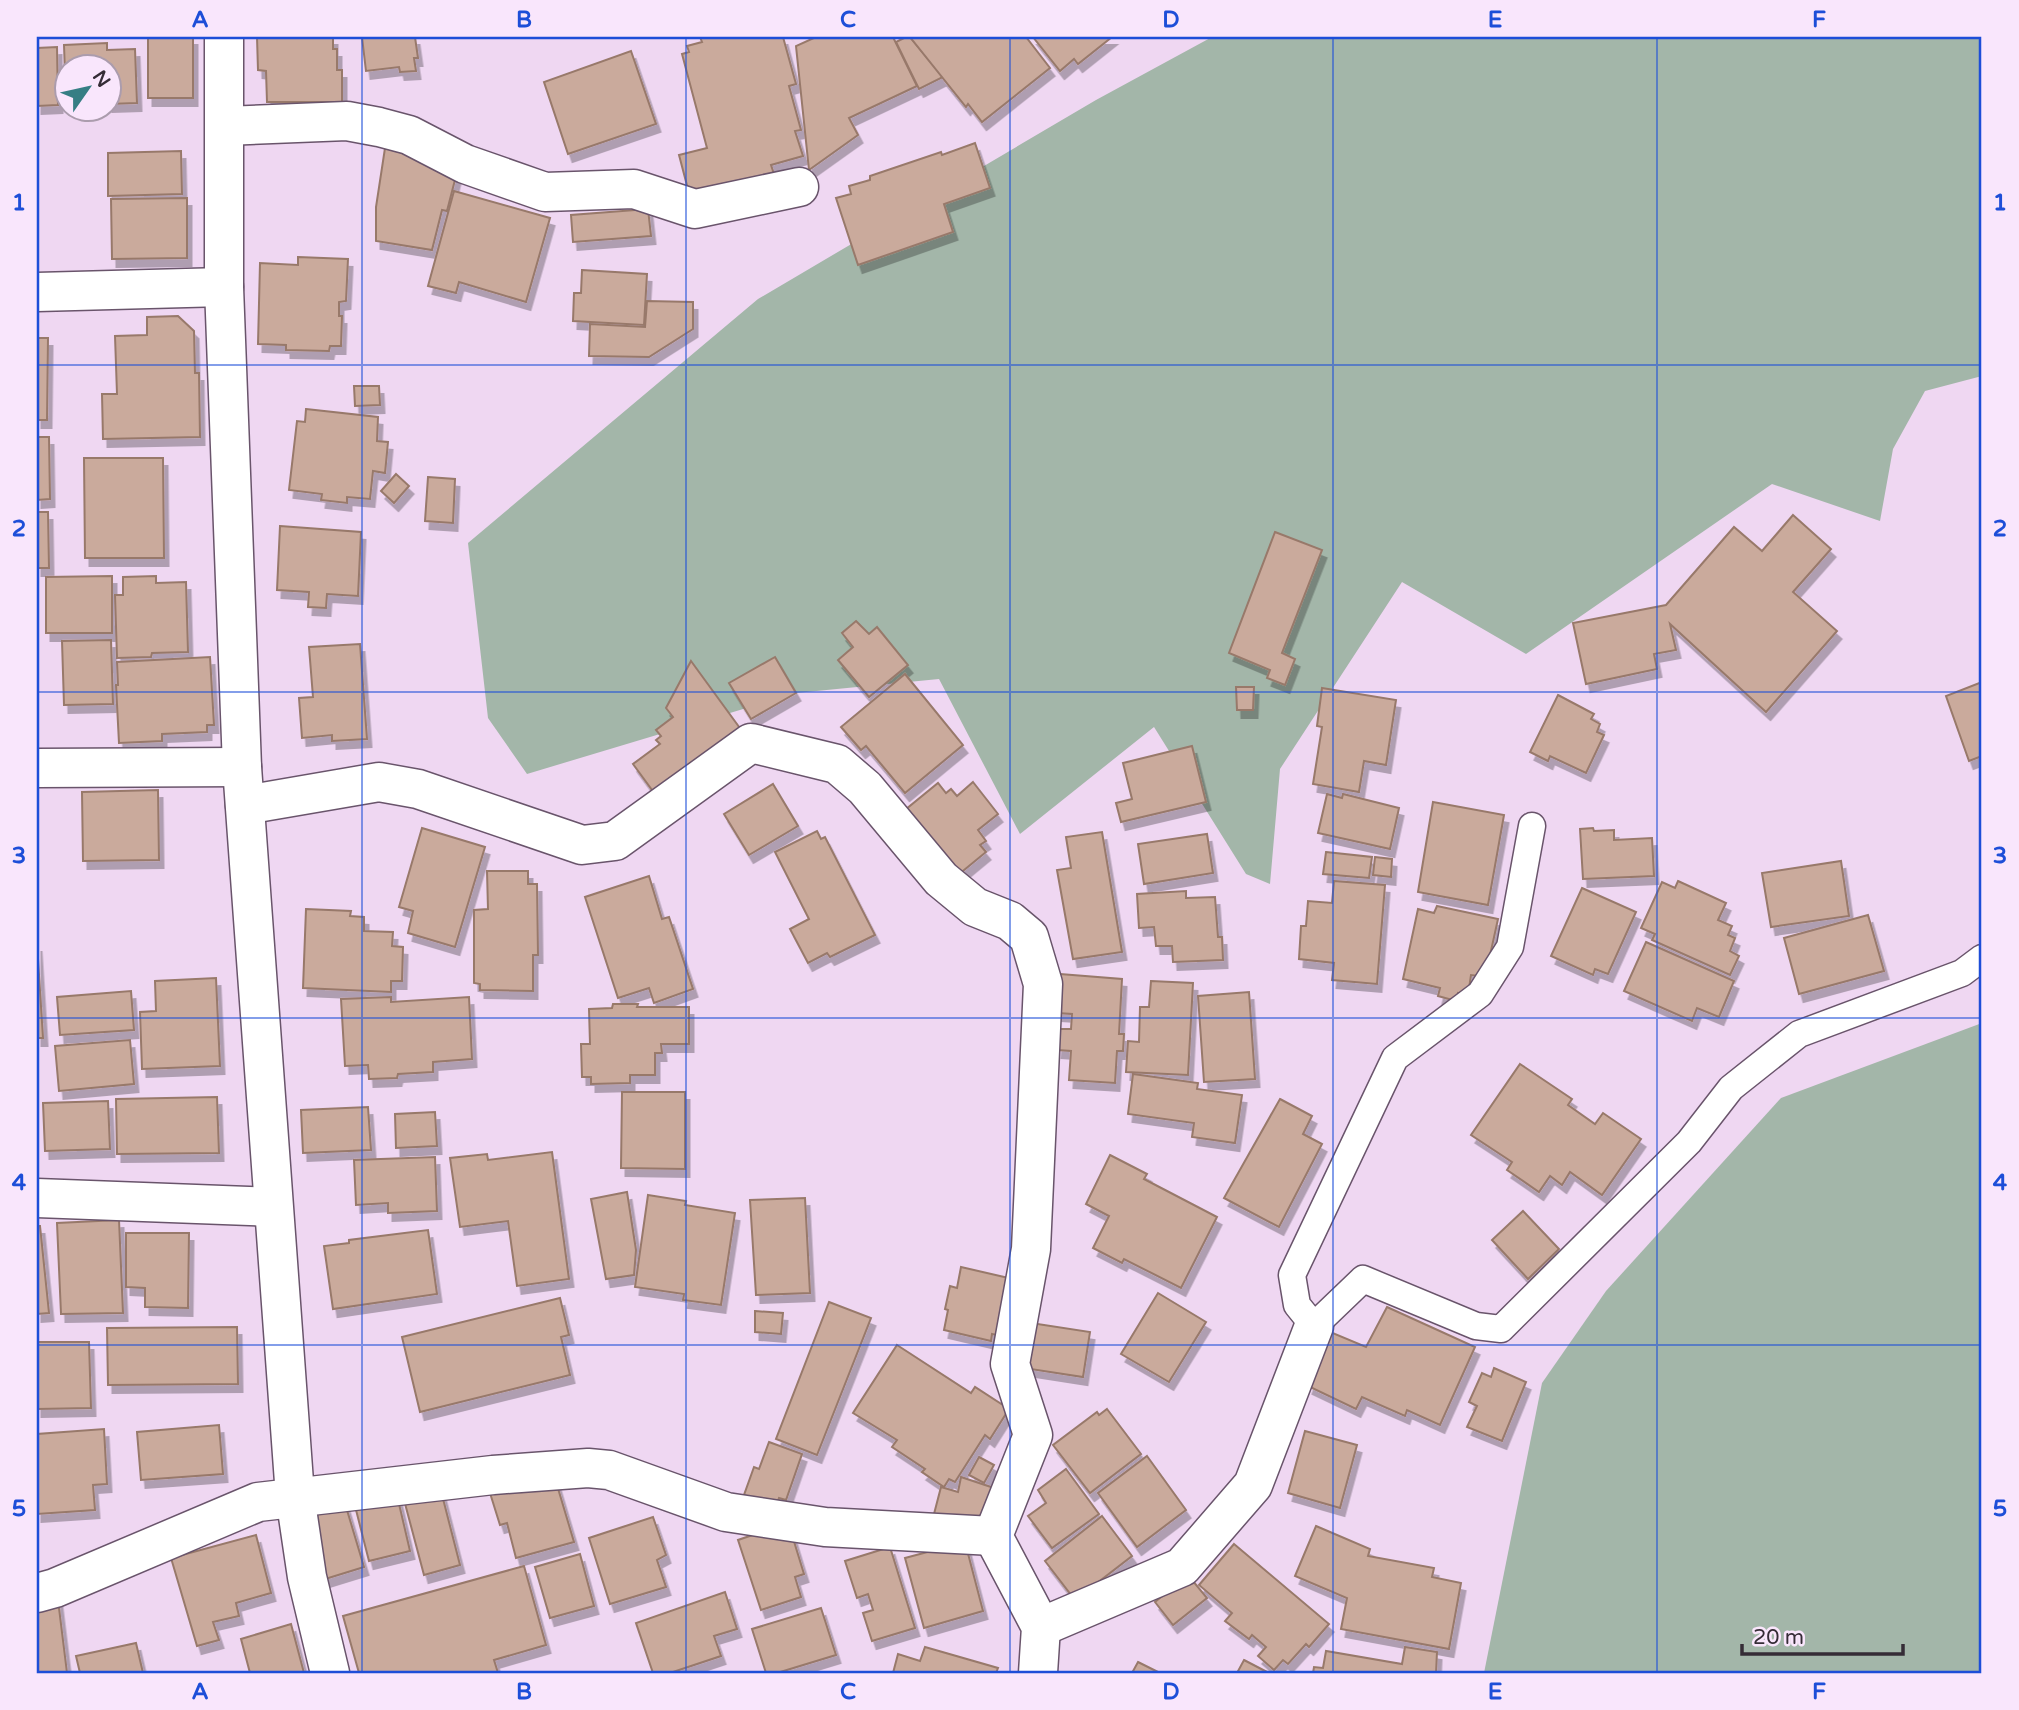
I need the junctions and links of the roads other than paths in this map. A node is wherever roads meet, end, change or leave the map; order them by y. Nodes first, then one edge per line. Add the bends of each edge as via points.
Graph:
1 (224, 37) edge
2 (225, 126) junction
3 (799, 187) dead end
4 (224, 287) junction
5 (37, 292) edge
6 (242, 767) junction
7 (37, 768) edge
8 (245, 806) junction
9 (1532, 826) dead end
10 (1982, 958) edge
11 (37, 1198) edge
12 (273, 1207) junction
13 (1314, 1326) junction
14 (295, 1496) junction
15 (993, 1536) junction
16 (37, 1593) edge
17 (1041, 1627) junction
18 (330, 1673) edge
19 (1038, 1673) edge

1 - 2 street
2 - 3 street via 347,121 409,135 465,164 545,192 634,189 695,209
2 - 4 street
4 - 5 street
4 - 6 street
6 - 7 street
6 - 8 street
8 - 12 street
8 - 15 street via 379,782 418,789 582,845 615,841 751,743 837,764 865,788 941,879 975,906 1010,921 1029,937 1042,984 1032,1235 1010,1364 1033,1435
9 - 13 lane via 1510,947 1480,994 1395,1058 1292,1275 1297,1305
10 - 13 lane via 1962,974 1800,1034 1731,1088 1689,1142 1501,1329 1476,1326 1363,1279
11 - 12 street
12 - 14 street
13 - 17 street via 1253,1485 1182,1567
14 - 15 street via 588,1468 609,1470 726,1512 825,1527
14 - 16 street via 258,1502
14 - 18 street via 307,1577
15 - 17 street
17 - 19 street

